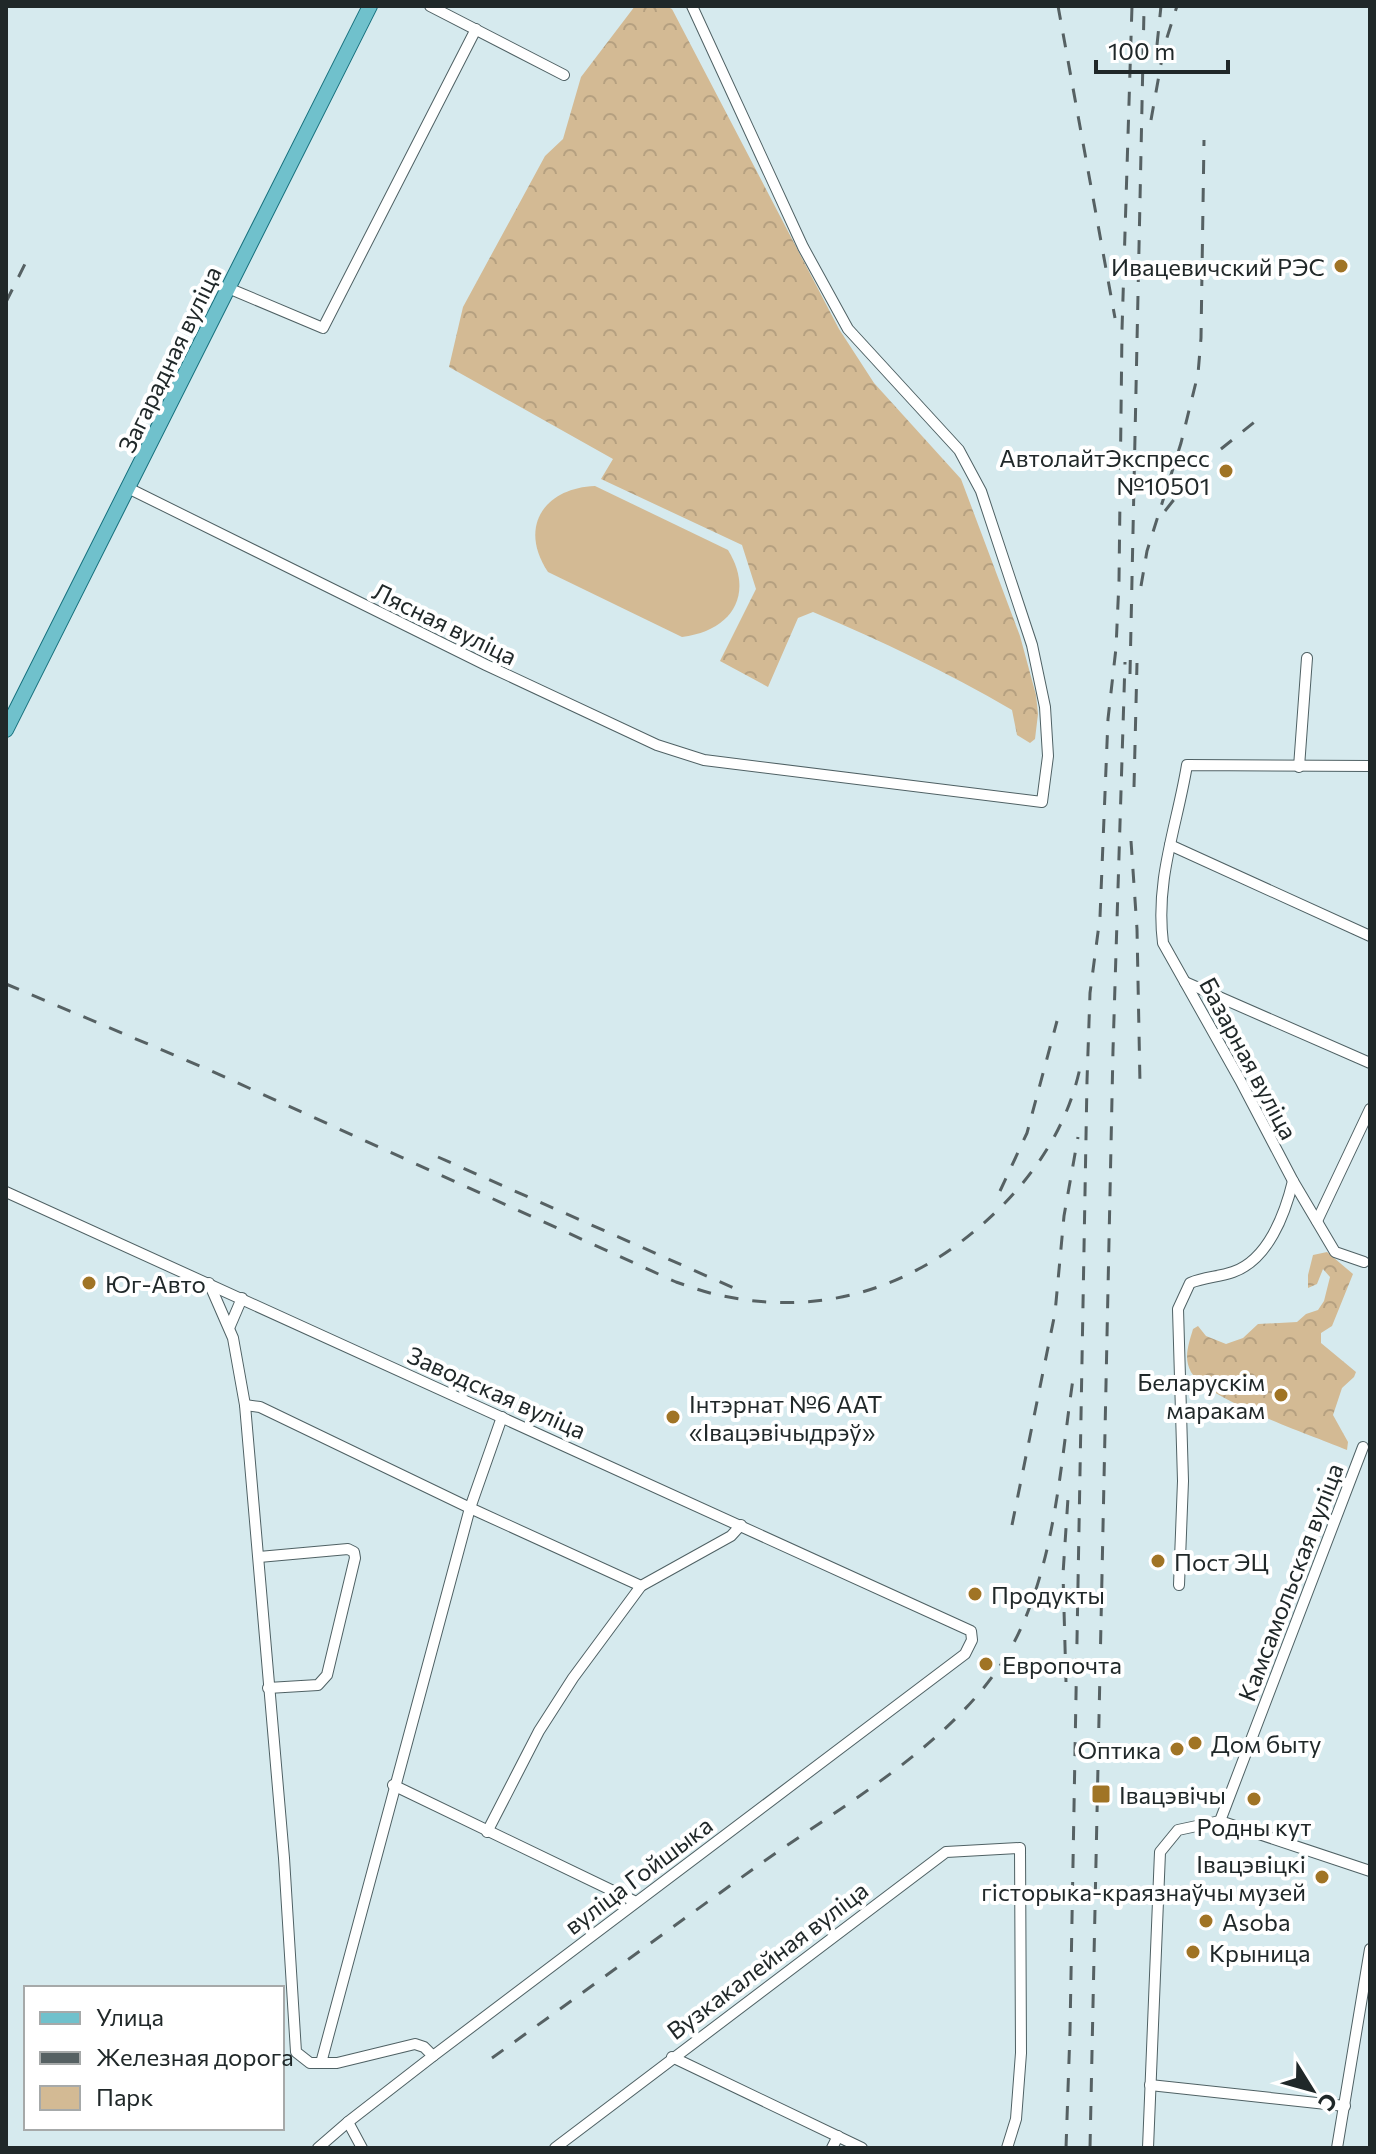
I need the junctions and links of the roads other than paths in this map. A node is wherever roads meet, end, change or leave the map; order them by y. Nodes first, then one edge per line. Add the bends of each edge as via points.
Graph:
1 (370, 6) edge
2 (430, 6) edge
3 (692, 6) edge
4 (476, 29) junction
5 (564, 75) dead end
6 (228, 288) junction
7 (128, 488) junction
8 (1307, 658) dead end
9 (6, 730) edge
10 (1370, 766) edge
11 (1299, 767) junction
12 (1170, 845) junction
13 (1370, 936) edge
14 (1185, 982) junction
15 (1370, 1063) edge
16 (1370, 1109) edge
17 (1293, 1181) junction
18 (6, 1192) edge
19 (1317, 1221) junction
20 (1364, 1262) dead end
21 (209, 1283) junction
22 (242, 1298) junction
23 (230, 1326) junction
24 (245, 1405) junction
25 (502, 1417) junction
26 (1363, 1447) dead end
27 (470, 1508) junction
28 (741, 1525) junction
29 (259, 1557) junction
30 (1179, 1585) dead end
31 (641, 1586) junction
32 (971, 1631) joint
33 (268, 1688) junction
34 (393, 1785) junction
35 (1220, 1821) junction
36 (487, 1832) junction
37 (1370, 1871) edge
38 (636, 1902) junction
39 (1370, 1949) edge
40 (433, 2056) junction
41 (672, 2057) junction
42 (321, 2063) junction
43 (1150, 2085) junction
44 (1345, 2106) junction
45 (348, 2122) junction
46 (838, 2136) junction
47 (318, 2148) edge
48 (362, 2148) edge
49 (555, 2148) edge
50 (832, 2148) edge
51 (862, 2148) edge
52 (1007, 2148) edge
53 (1148, 2148) edge
54 (1337, 2148) edge

1 - 6 main road, Загарадная вуліца
2 - 4 street
3 - 7 street, Лясная вуліца via 803,247 848,329 959,450 981,491 1032,645 1045,707 1048,756 1042,802 704,760 657,745
4 - 5 street
4 - 6 street via 323,328
6 - 7 main road, Загарадная вуліца
7 - 9 main road, Загарадная вуліца
8 - 11 street
10 - 11 street
11 - 12 street, Базарная вуліца via 1187,765
12 - 13 street
12 - 14 street, Базарная вуліца via 1161,880 1160,924 1163,943
14 - 15 street
14 - 17 street, Базарная вуліца
16 - 19 street
17 - 19 street, Базарная вуліца
17 - 30 street via 1287,1204 1259,1254 1232,1273 1190,1283 1178,1309 1183,1481
18 - 21 street, Заводская вуліца
19 - 20 street, Базарная вуліца via 1335,1252
21 - 22 street, Заводская вуліца
21 - 23 street
22 - 23 street
22 - 25 street, Заводская вуліца
23 - 24 street
24 - 27 street via 260,1407
24 - 29 street
25 - 27 street
25 - 28 street, Заводская вуліца
26 - 35 street, Камсамольская вуліца
27 - 31 street
27 - 34 street
28 - 31 street via 731,1536
28 - 32 street, Заводская вуліца
29 - 33 street
29 - 33 street via 348,1549 355,1558 327,1675 318,1685
31 - 36 street via 539,1731
32 - 38 street, вуліца Гойшыка via 965,1654
33 - 42 street via 296,2052 310,2063
34 - 36 street
34 - 42 street
35 - 37 street
35 - 43 street via 1178,1830 1160,1852
36 - 38 street
38 - 40 street, вуліца Гойшыка
39 - 44 street
40 - 42 street via 415,2044
40 - 45 street, вуліца Гойшыка
41 - 46 street
41 - 49 street, Вузкакалейная вуліца
41 - 52 street, Вузкакалейная вуліца via 946,1852 1020,1848 1021,2053 1016,2119
43 - 44 street
43 - 53 street
44 - 54 street
45 - 47 street, вуліца Гойшыка
45 - 48 street
46 - 50 street
46 - 51 street

